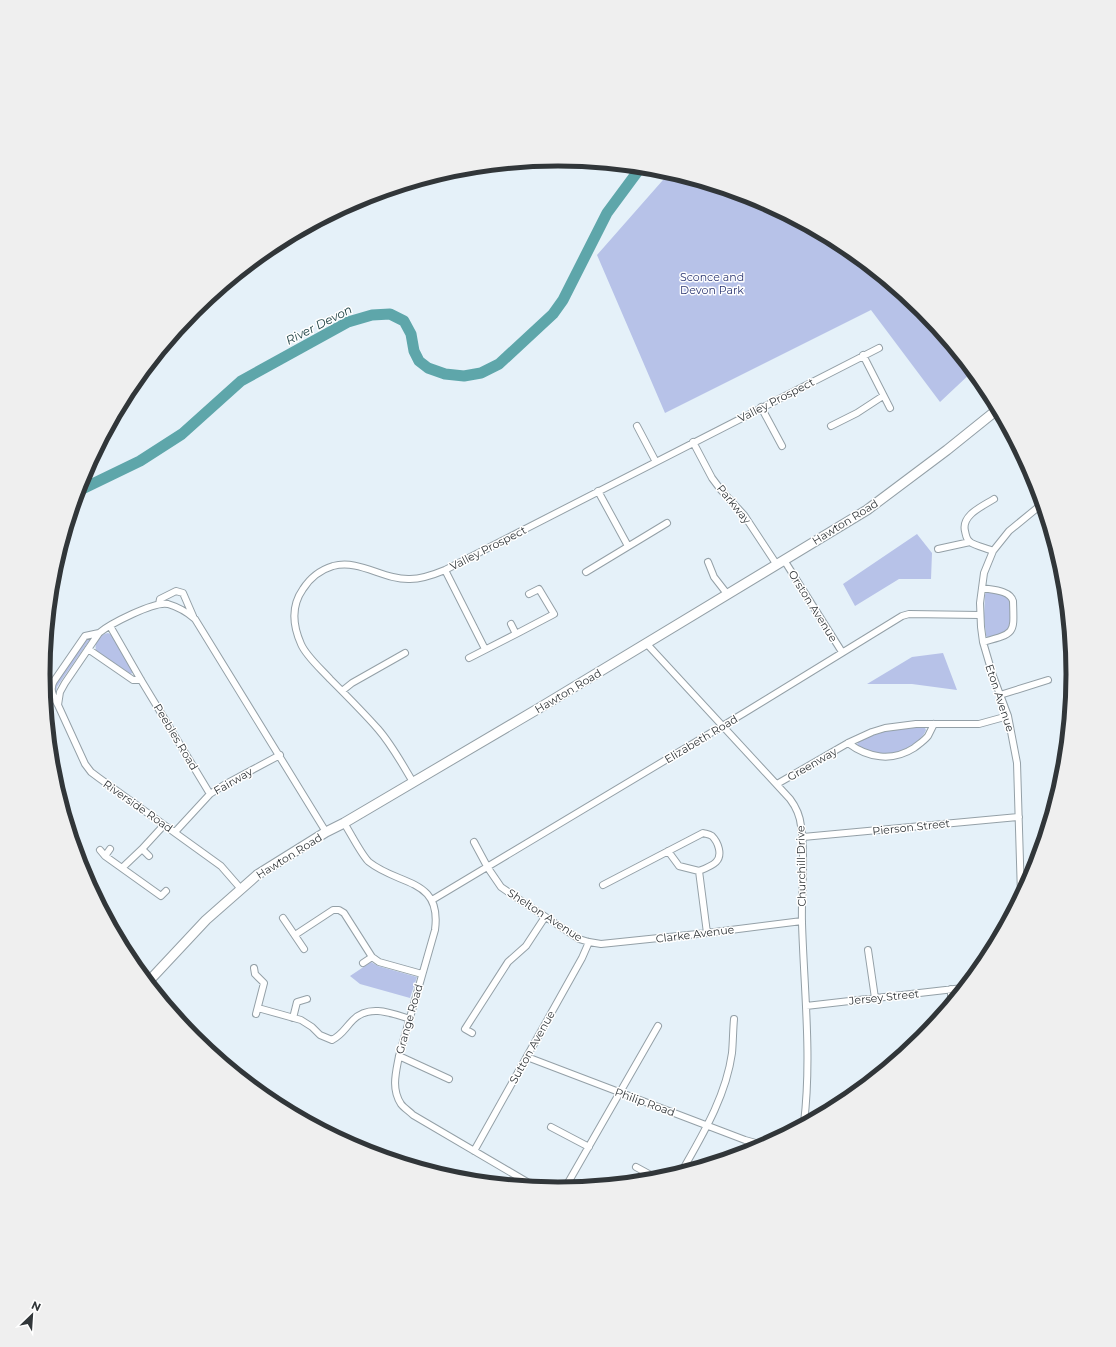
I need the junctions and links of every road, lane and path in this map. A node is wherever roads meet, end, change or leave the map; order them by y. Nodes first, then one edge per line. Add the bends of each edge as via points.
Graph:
1 (879, 348) dead end
2 (863, 355) junction
3 (883, 396) junction
4 (761, 407) junction
5 (890, 408) dead end
6 (993, 413) edge
7 (637, 426) dead end
8 (831, 426) dead end
9 (693, 442) junction
10 (782, 446) dead end
11 (656, 462) junction
12 (598, 492) junction
13 (994, 499) dead end
14 (1038, 507) edge
15 (667, 523) dead end
16 (970, 542) junction
17 (628, 546) junction
18 (938, 549) dead end
19 (993, 551) junction
20 (708, 562) dead end
21 (781, 562) junction
22 (445, 570) junction
23 (586, 572) dead end
24 (982, 588) junction
25 (529, 594) dead end
26 (728, 595) junction
27 (159, 604) junction
28 (980, 615) junction
29 (195, 619) junction
30 (511, 624) dead end
31 (110, 626) junction
32 (99, 633) junction
33 (516, 634) junction
34 (983, 642) junction
35 (646, 644) junction
36 (88, 649) junction
37 (485, 649) junction
38 (842, 652) junction
39 (405, 653) dead end
40 (470, 658) dead end
41 (141, 680) junction
42 (1048, 680) dead end
43 (342, 691) junction
44 (1000, 695) junction
45 (58, 705) junction
46 (1008, 716) junction
47 (934, 724) junction
48 (723, 725) junction
49 (848, 743) junction
50 (280, 755) junction
51 (413, 782) junction
52 (777, 784) junction
53 (210, 794) junction
54 (1019, 817) junction
55 (344, 823) junction
56 (164, 825) junction
57 (175, 832) junction
58 (326, 832) junction
59 (803, 837) junction
60 (474, 842) dead end
61 (110, 849) dead end
62 (142, 849) junction
63 (100, 850) dead end
64 (668, 851) junction
65 (105, 856) junction
66 (149, 856) dead end
67 (122, 868) junction
68 (488, 868) junction
69 (699, 871) junction
70 (1021, 883) edge
71 (603, 885) dead end
72 (241, 889) junction
73 (166, 891) dead end
74 (432, 900) junction
75 (545, 916) junction
76 (283, 918) dead end
77 (802, 921) junction
78 (707, 933) junction
79 (295, 935) junction
80 (589, 942) junction
81 (304, 949) dead end
82 (868, 950) dead end
83 (372, 957) junction
84 (364, 963) dead end
85 (253, 973) dead end
86 (422, 974) junction
87 (152, 978) edge
88 (951, 989) junction
89 (956, 989) edge
90 (298, 994) dead end
91 (951, 995) edge
92 (875, 998) junction
93 (307, 999) dead end
94 (297, 1002) junction
95 (806, 1006) junction
96 (294, 1018) junction
97 (410, 1019) junction
98 (734, 1019) dead end
99 (460, 1025) dead end
100 (658, 1026) dead end
101 (465, 1029) junction
102 (472, 1033) dead end
103 (399, 1056) junction
104 (527, 1057) junction
105 (449, 1079) dead end
106 (619, 1093) junction
107 (804, 1117) edge
108 (708, 1125) junction
109 (555, 1126) dead end
110 (753, 1142) edge
111 (589, 1147) junction
112 (474, 1152) junction
113 (685, 1165) edge
114 (636, 1167) dead end
115 (648, 1173) edge
116 (523, 1180) edge
117 (569, 1181) edge

1 - 2 street, Valley Prospect
2 - 3 street
2 - 4 street, Valley Prospect
3 - 5 street
3 - 8 street
4 - 9 street, Valley Prospect
4 - 10 street
6 - 21 street, Hawton Road via 873,506
7 - 11 street
9 - 11 street, Valley Prospect
9 - 21 street, Parkway via 712,478
11 - 12 street, Valley Prospect
12 - 17 street
12 - 22 street, Valley Prospect
13 - 16 street via 966,520 964,527
14 - 19 street, Eton Avenue via 1009,531
15 - 17 street
16 - 18 street
16 - 19 street
17 - 23 street
19 - 24 street, Eton Avenue via 984,573
20 - 26 street via 714,577
21 - 26 street, Hawton Road
21 - 38 street, Orston Avenue
22 - 37 street
22 - 43 street, Valley Prospect via 425,578 408,579 389,576 358,565 344,564 319,572 308,582 300,593 294,609 295,627 301,645
24 - 28 street, Eton Avenue
24 - 34 street via 1010,595 1013,601 1014,625 1007,634
25 - 33 street via 539,589 554,614
26 - 35 street, Hawton Road
27 - 29 street, Riverside Road via 167,604
27 - 29 street, Riverside Road via 160,599 176,591 183,593
27 - 31 street, Riverside Road via 139,610
28 - 34 street, Eton Avenue
28 - 38 street, Elizabeth Road via 909,614
29 - 50 street, Riverside Road
30 - 33 street
31 - 32 street, Riverside Road
31 - 41 street, Peebles Road
32 - 36 street, Riverside Road
32 - 45 street, Riverside Road via 86,636 54,680 51,689
33 - 37 street
34 - 44 street, Eton Avenue
35 - 48 street, Churchill Drive
35 - 51 street, Hawton Road
36 - 41 street via 133,680
36 - 45 street, Riverside Road via 62,687
37 - 40 street
38 - 48 street, Elizabeth Road
39 - 43 street
41 - 53 street, Peebles Road
42 - 44 street
43 - 51 street, Valley Prospect via 383,735
44 - 46 street, Eton Avenue
45 - 56 street, Riverside Road via 88,769
46 - 47 street, Greenway via 979,724
46 - 54 street, Eton Avenue via 1017,763
47 - 49 street, Greenway via 885,728
47 - 49 street, Greenway via 921,743 907,752 894,756 866,754
48 - 52 street, Churchill Drive
48 - 68 street, Elizabeth Road
49 - 52 street, Greenway
50 - 53 street, Fairway
50 - 58 street, Riverside Road
51 - 55 street, Hawton Road
52 - 59 street, Churchill Drive via 798,812
53 - 57 street, Fairway
54 - 59 street, Pierson Street
54 - 70 street, Eton Avenue
55 - 58 street, Hawton Road
55 - 74 street via 368,861 419,887
56 - 57 street, Riverside Road
56 - 62 street
57 - 72 street, Riverside Road via 221,866
58 - 72 street, Hawton Road via 257,875
59 - 77 street, Churchill Drive
60 - 68 street, Shelton Avenue
61 - 65 street
62 - 66 street
62 - 67 street
63 - 65 street
64 - 69 street via 679,866
64 - 69 street via 703,833 709,834 720,850 719,857 716,862
64 - 71 street
65 - 67 street
67 - 73 street via 161,896
68 - 74 street, Elizabeth Road
68 - 75 street, Shelton Avenue via 501,887
69 - 78 street
72 - 87 street, Hawton Road via 206,920
74 - 86 street, Grange Road via 437,918
75 - 80 street, Shelton Avenue
75 - 101 street via 526,946 508,962
76 - 79 street
77 - 78 street, Clarke Avenue
77 - 95 street, Churchill Drive
78 - 80 street, Clarke Avenue via 601,944
79 - 81 street
79 - 83 street via 333,910 339,910 344,913
80 - 104 street, Sutton Avenue
82 - 92 street
83 - 84 street
83 - 86 street via 379,962
85 - 96 street via 264,983 257,1011
86 - 97 street, Grange Road
88 - 89 street, Jersey Street
88 - 91 street
88 - 92 street, Jersey Street
90 - 94 street
92 - 95 street, Jersey Street
93 - 94 street
94 - 96 street
95 - 107 street, Churchill Drive via 807,1081
96 - 97 street via 312,1027 320,1036 333,1043 354,1019 368,1012 381,1011
97 - 103 street, Grange Road
98 - 108 street via 732,1053 727,1074
99 - 101 street
100 - 106 street
101 - 102 street
103 - 105 street
103 - 112 street, Grange Road via 395,1090 402,1104 413,1115
104 - 106 street, Philip Road
104 - 112 street, Sutton Avenue
106 - 108 street, Philip Road
106 - 111 street
108 - 110 street, Philip Road
108 - 113 street
109 - 111 street
111 - 117 street
112 - 116 street, Grange Road
114 - 115 street

